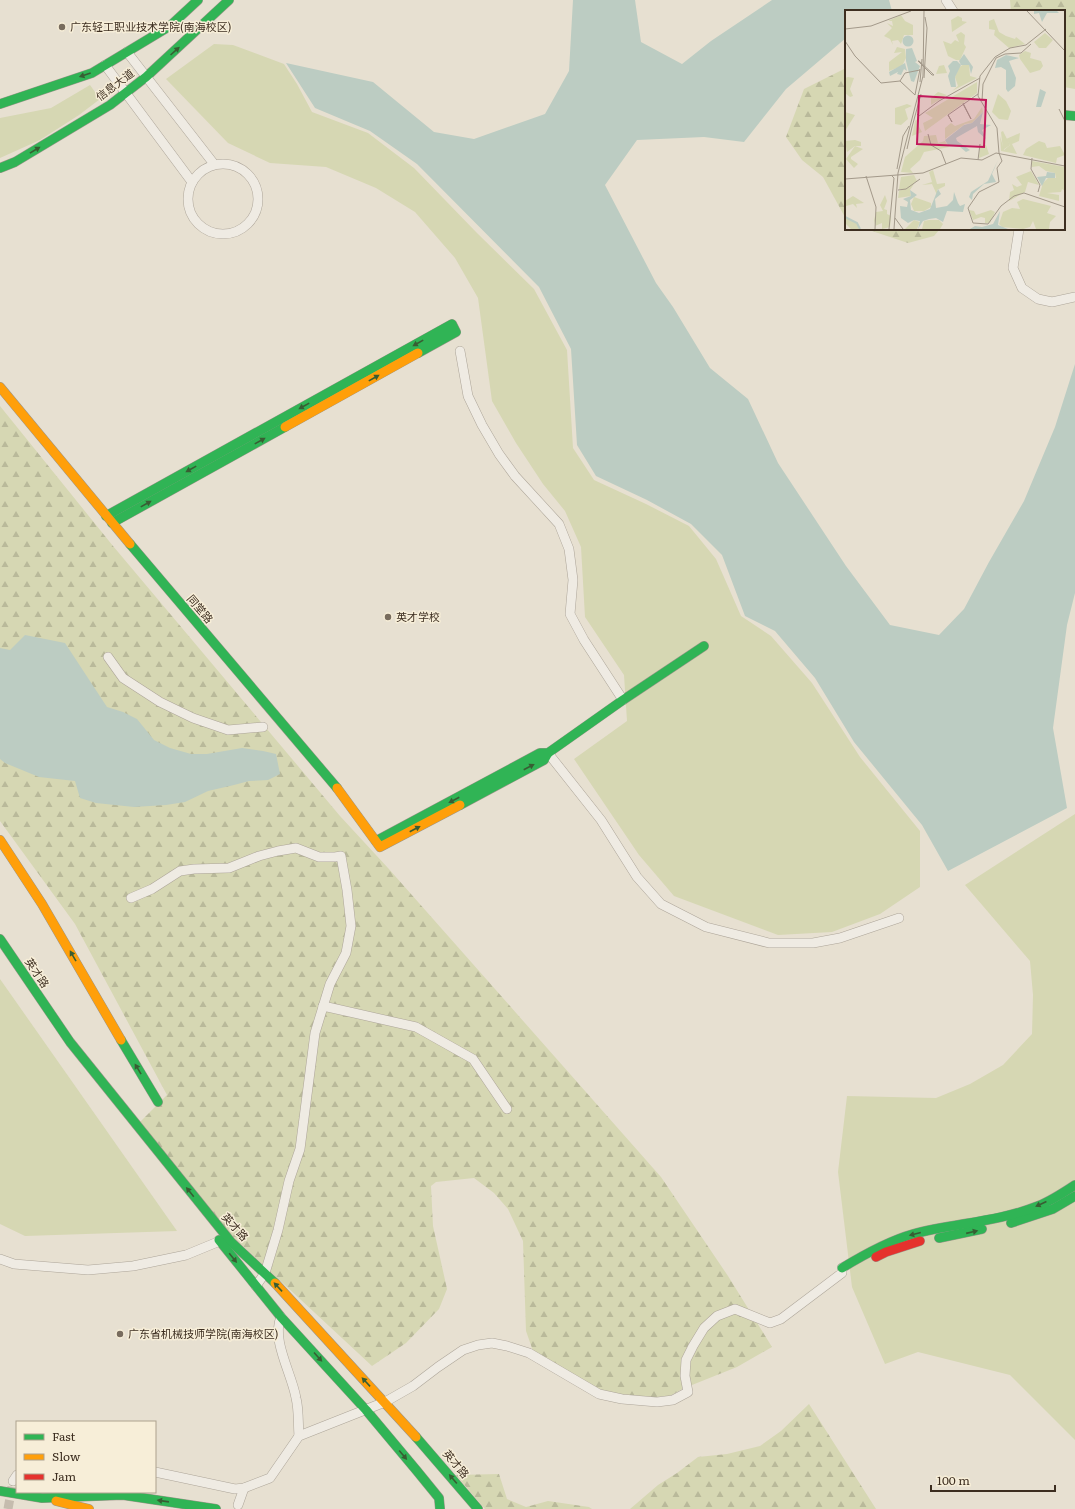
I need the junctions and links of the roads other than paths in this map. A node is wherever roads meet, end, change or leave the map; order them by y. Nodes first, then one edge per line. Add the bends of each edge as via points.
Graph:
1 (198, 0) edge
2 (229, 0) edge
3 (946, 0) edge
4 (951, 10) edge
5 (127, 52) junction
6 (105, 65) junction
7 (146, 77) junction
8 (126, 93) junction
9 (0, 104) edge
10 (1065, 106) edge
11 (1075, 108) edge
12 (1065, 115) edge
13 (1075, 116) edge
14 (214, 164) junction
15 (0, 168) edge
16 (192, 182) junction
17 (1019, 230) edge
18 (1075, 297) edge
19 (454, 328) dead end
20 (460, 351) dead end
21 (0, 387) edge
22 (109, 519) junction
23 (704, 646) dead end
24 (108, 657) dead end
25 (623, 700) junction
26 (263, 727) dead end
27 (548, 753) junction
28 (0, 840) edge
29 (131, 898) dead end
30 (899, 918) dead end
31 (0, 939) edge
32 (0, 947) edge
33 (323, 1006) junction
34 (158, 1102) dead end
35 (507, 1109) dead end
36 (1075, 1185) edge
37 (1075, 1196) edge
38 (220, 1241) junction
39 (0, 1260) edge
40 (842, 1270) junction
41 (265, 1273) junction
42 (256, 1286) junction
43 (281, 1317) junction
44 (385, 1402) junction
45 (366, 1410) junction
46 (299, 1436) junction
47 (156, 1472) edge
48 (244, 1488) junction
49 (0, 1491) edge
50 (42, 1498) junction
51 (238, 1505) dead end
52 (89, 1509) edge
53 (216, 1509) edge
54 (440, 1509) edge
55 (478, 1509) edge

1 - 5 street, 信息大道 via 170,26
7 -> 2 street, 信息大道
3 - 4 street
5 - 6 street, 信息大道
5 - 7 street
6 - 8 street
6 -> 9 street, 信息大道 via 92,73
7 - 8 street, 信息大道
7 - 14 street
15 -> 8 street, 信息大道 via 70,130
8 - 16 street
10 - 11 street
12 - 13 street
14 - 16 street via 203,169
14 - 16 street via 238,166 254,180 259,204 255,216 247,226 230,234 218,234 206,230 196,222 190,211 188,199
17 - 18 street via 1013,268 1022,288 1038,299 1052,302
19 - 22 street
20 - 25 street via 468,396 482,425 515,476 559,524 569,549 573,580 570,614
21 - 22 street, 同堂路
22 - 27 street, 同堂路 via 334,785 378,844 540,753
23 - 25 street
24 - 26 street via 123,678 160,702 193,718 228,730
25 - 27 street
27 - 30 street via 601,820 637,877 661,904 706,927 769,943 813,943 840,938
34 -> 28 street via 51,918
29 - 33 street via 180,871 229,868 278,851 296,848 319,857 341,856 351,926 346,954 330,984
41 -> 31 street, 英才路 via 231,1242 70,1042
32 - 38 street, 英才路 via 76,1059
33 - 35 street via 416,1027 473,1059
33 - 41 street via 315,1033 300,1150 289,1181
36 -> 40 street via 1040,1206 998,1218 914,1233 890,1241
40 -> 37 street via 856,1269 886,1252 919,1241 1029,1218 1053,1209
38 - 39 street via 186,1255 133,1266 96,1270 14,1264
38 -> 42 street, 英才路
40 - 44 street via 781,1319 770,1323 736,1309 717,1316 704,1328 686,1360 688,1392 673,1400 643,1402 599,1394 529,1353 492,1343 463,1350 413,1386
41 - 42 street
44 -> 41 street, 英才路
42 - 43 street, 英才路
43 -> 45 street, 英才路
43 - 46 street via 278,1324 280,1349 297,1400
44 - 45 street
55 -> 44 street, 英才路
45 - 46 street
45 -> 54 street, 英才路 via 439,1498
46 - 48 street via 270,1478
47 - 48 street via 235,1489
48 - 51 street
49 - 50 street
50 - 52 street
53 -> 50 street via 123,1496

